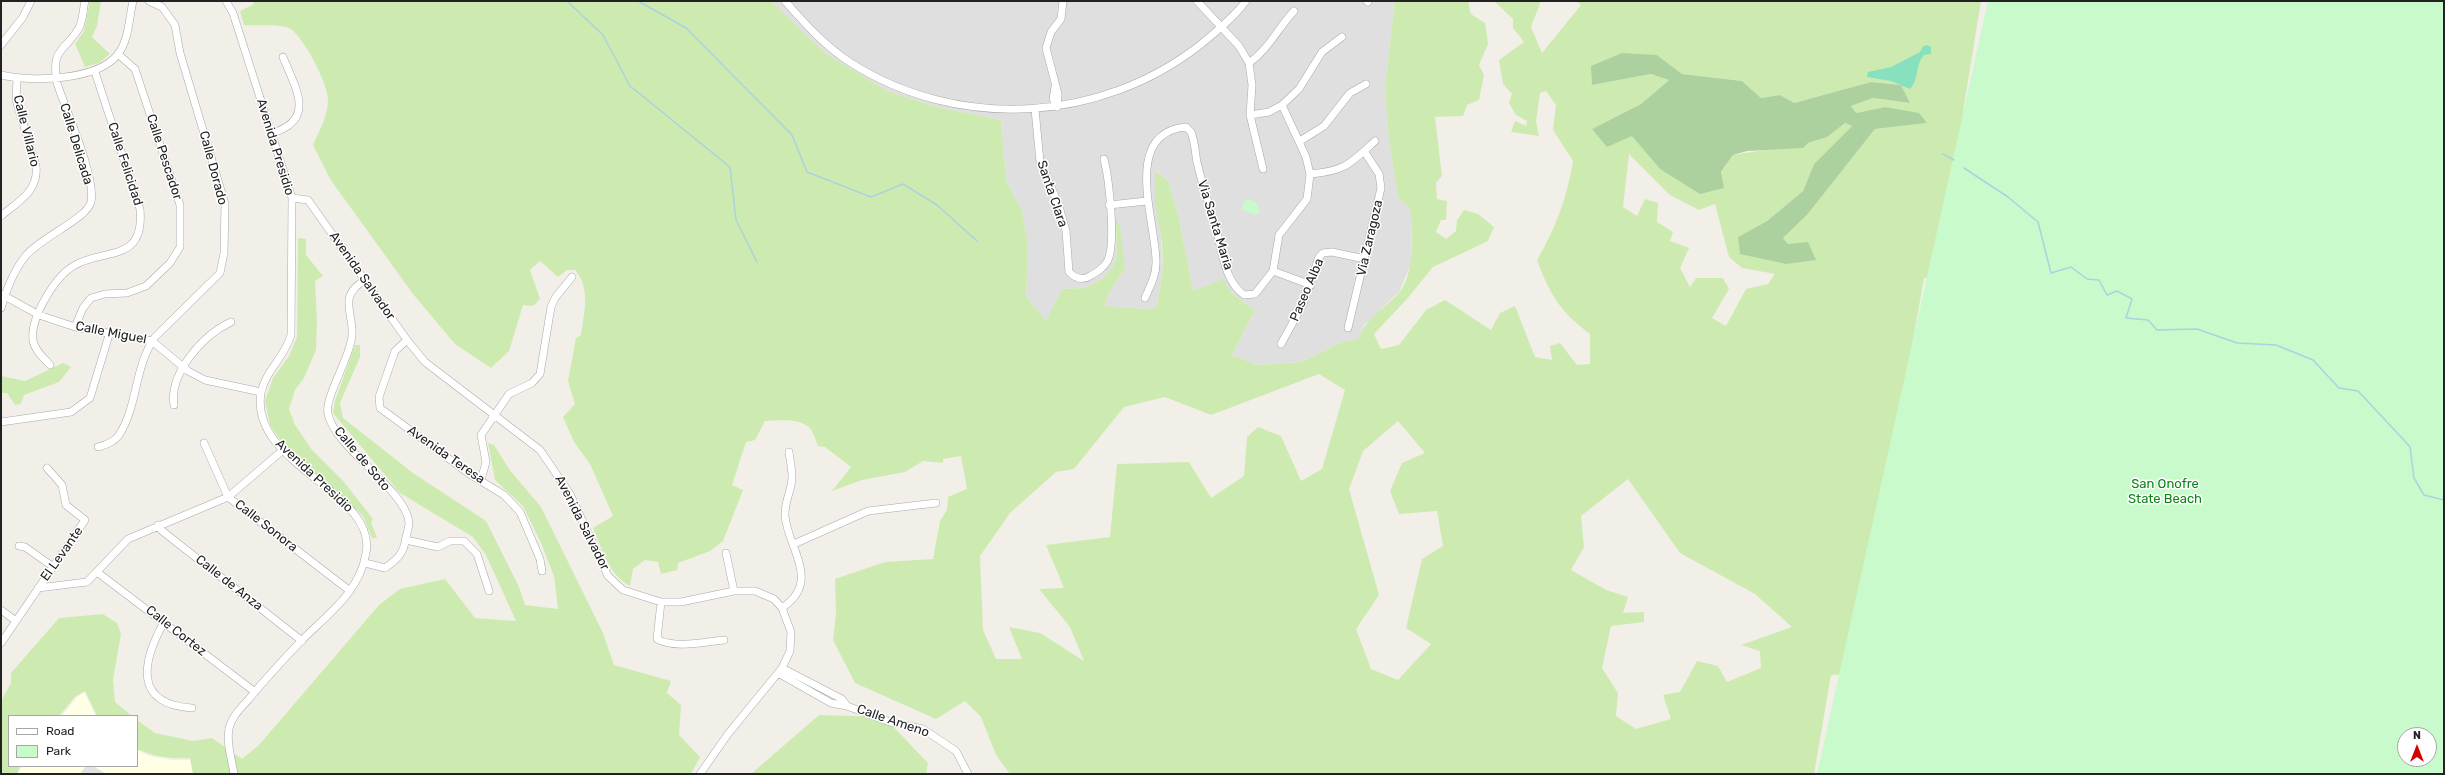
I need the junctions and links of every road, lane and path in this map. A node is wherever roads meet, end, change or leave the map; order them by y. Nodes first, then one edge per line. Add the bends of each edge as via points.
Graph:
1 (31, 1) edge
2 (85, 1) edge
3 (132, 1) edge
4 (150, 1) edge
5 (226, 1) edge
6 (785, 1) edge
7 (1063, 1) edge
8 (1197, 1) edge
9 (1246, 1) edge
10 (1294, 11) dead end
11 (1220, 28) junction
12 (1342, 37) dead end
13 (1, 45) edge
14 (118, 54) junction
15 (283, 57) dead end
16 (1249, 63) junction
17 (94, 72) junction
18 (1, 74) edge
19 (56, 77) junction
20 (17, 78) junction
21 (1366, 84) dead end
22 (1282, 105) junction
23 (1057, 107) junction
24 (1034, 109) junction
25 (1250, 115) junction
26 (272, 133) junction
27 (1300, 141) junction
28 (1375, 141) dead end
29 (1364, 151) junction
30 (1104, 158) dead end
31 (1263, 169) dead end
32 (1310, 174) junction
33 (292, 198) junction
34 (1147, 201) junction
35 (1109, 205) junction
36 (1, 216) edge
37 (1365, 259) junction
38 (1273, 270) junction
39 (572, 276) dead end
40 (365, 280) junction
41 (1311, 285) junction
42 (3, 295) edge
43 (1145, 298) dead end
44 (1, 308) edge
45 (39, 315) junction
46 (231, 322) dead end
47 (75, 327) junction
48 (1348, 328) dead end
49 (109, 335) junction
50 (407, 340) junction
51 (152, 341) junction
52 (1281, 344) dead end
53 (50, 365) dead end
54 (182, 366) junction
55 (261, 392) junction
56 (174, 405) dead end
57 (494, 413) junction
58 (1, 422) edge
59 (204, 443) dead end
60 (98, 447) dead end
61 (283, 450) junction
62 (789, 452) dead end
63 (48, 468) dead end
64 (481, 480) junction
65 (228, 497) junction
66 (936, 502) dead end
67 (158, 525) junction
68 (406, 540) junction
69 (794, 544) junction
70 (19, 546) dead end
71 (726, 552) dead end
72 (365, 563) junction
73 (52, 566) junction
74 (542, 571) dead end
75 (98, 572) junction
76 (38, 588) junction
77 (350, 591) junction
78 (489, 591) dead end
79 (734, 591) junction
80 (661, 602) junction
81 (782, 608) junction
82 (1, 610) edge
83 (16, 621) junction
84 (164, 622) junction
85 (724, 640) dead end
86 (302, 641) junction
87 (1, 643) edge
88 (780, 670) junction
89 (255, 692) junction
90 (192, 708) dead end
91 (234, 774) edge
92 (700, 774) edge
93 (968, 774) edge

1 - 13 street via 23,17
2 - 19 street, Calle Delicada via 79,28 58,52
3 - 14 street via 125,41
4 - 51 street, Calle Dorado via 162,7 175,25 180,53 225,204 224,253 220,273
5 - 26 street, Avenida Presidio via 233,13
6 - 24 street via 818,37 851,63 903,88 950,103 995,110
7 - 23 street via 1061,18 1051,32 1046,48 1058,98
8 - 11 street
9 - 11 street
10 - 16 street via 1263,53
11 - 16 street via 1242,50
11 - 23 street via 1188,54 1157,74 1103,96
12 - 22 street via 1322,52 1299,89
14 - 17 street via 108,65
14 - 47 street, Calle Pescador via 135,69 180,205 180,247 170,263 146,286 127,293 105,294 91,298 83,308
15 - 26 street via 298,95 300,108 296,119 288,128
16 - 25 street via 1252,86
17 - 19 street
17 - 45 street, Calle Felicidad via 140,209 140,226 132,243 117,254 83,262 63,273 47,294
18 - 20 street
19 - 20 street
19 - 42 street, Calle Delicada via 90,182 90,204 81,216 42,240 24,257
20 - 36 street, Calle Villario via 16,100 37,177 25,197
21 - 27 street via 1350,93 1324,126
22 - 25 street via 1269,112
22 - 27 street, Via Santa Maria
23 - 24 street
24 - 35 street, Santa Clara via 1040,162 1058,203 1066,231 1069,272 1075,278 1086,279 1100,270 1108,260 1111,247
25 - 31 street
26 - 33 street, Avenida Presidio
27 - 32 street, Via Santa Maria
28 - 29 street
29 - 32 street via 1347,166 1325,173
29 - 37 street, Via Zaragoza via 1379,174 1381,188
30 - 35 street, Santa Clara via 1108,175
32 - 38 street, Via Santa Maria via 1307,198 1279,235
33 - 40 street, Avenida Salvador via 308,200
33 - 55 street, Avenida Presidio via 291,335 288,347 268,374
34 - 35 street
34 - 38 street, Via Santa Maria via 1146,180 1153,147 1162,136 1176,128 1186,127 1194,140 1203,187 1223,258 1239,292 1244,295 1256,294
34 - 43 street, Via Santa Maria via 1156,263 1155,277
37 - 41 street, Paseo Alba via 1332,252 1323,253 1319,257
37 - 48 street, Via Zaragoza
38 - 41 street
39 - 57 street via 555,298 551,308 540,374 532,383 509,394
40 - 50 street, Avenida Salvador
40 - 68 street, Calle de Soto via 351,293 347,305 352,336 346,362 329,400 327,413 337,432 402,505 408,522
41 - 52 street, Paseo Alba
42 - 44 street, Calle Delicada
42 - 45 street, Calle Miguel
45 - 47 street, Calle Miguel
45 - 53 street, Calle Felicidad via 33,340 37,350
46 - 54 street via 221,327
47 - 49 street, Calle Miguel
49 - 51 street, Calle Miguel via 138,337
49 - 58 street via 90,398 71,412
50 - 57 street, Avenida Salvador via 425,362
50 - 64 street, Avenida Teresa via 396,351 379,397 380,408 471,476
51 - 54 street, Calle Miguel
51 - 60 street, Calle Dorado via 140,369 127,418 119,436
54 - 55 street, Calle Miguel via 188,372 205,380
54 - 56 street via 172,397
55 - 61 street, Avenida Presidio via 260,405 265,426
57 - 64 street via 481,435 486,462
57 - 80 street, Avenida Salvador via 540,450 558,474 608,576 623,590
59 - 65 street, Calle Sonora
61 - 65 street
61 - 72 street, Avenida Presidio via 356,515 362,524 368,545
62 - 69 street via 792,478 786,495 785,516
63 - 73 street, El Levante via 62,485 66,505 85,520
64 - 74 street, Avenida Teresa via 504,495 520,512 540,559
65 - 67 street
65 - 77 street, Calle Sonora
66 - 69 street via 868,511
67 - 75 street via 123,543
67 - 86 street, Calle de Anza via 161,530
68 - 72 street, Calle de Soto via 400,558 385,568
68 - 78 street via 438,547 450,541 464,542 477,554
69 - 81 street via 802,574 797,591
70 - 73 street
71 - 79 street
72 - 77 street, Avenida Presidio
73 - 76 street, El Levante
75 - 76 street via 87,582
75 - 84 street, Calle Cortez
76 - 83 street, El Levante
77 - 86 street, Avenida Presidio
79 - 80 street, Avenida Salvador via 700,600
79 - 81 street, Avenida Salvador via 755,591 774,599
80 - 85 street via 657,639 665,643
81 - 88 street via 791,632 790,651
82 - 83 street
83 - 87 street, El Levante
84 - 89 street, Calle Cortez
84 - 90 street via 148,661 151,691 162,702
86 - 89 street, Avenida Presidio
88 - 92 street via 728,734
88 - 93 street, Calle Ameno via 831,703 847,706 890,722 923,728 956,751
89 - 91 street, Avenida Presidio via 231,721 229,729

